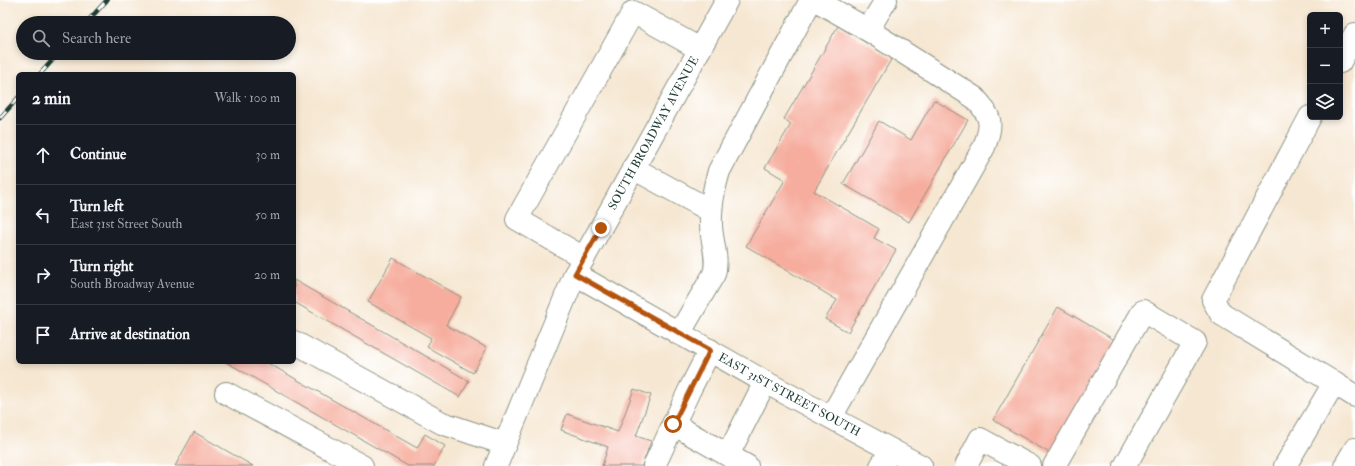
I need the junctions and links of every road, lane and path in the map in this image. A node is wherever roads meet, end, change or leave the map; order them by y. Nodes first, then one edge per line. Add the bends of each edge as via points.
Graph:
1 (727, 0) edge
2 (811, 0) edge
3 (816, 0) edge
4 (886, 0) edge
5 (868, 30) junction
6 (1355, 34) edge
7 (700, 49) junction
8 (1343, 56) edge
9 (1308, 120) edge
10 (633, 168) junction
11 (711, 211) junction
12 (580, 266) junction
13 (679, 334) junction
14 (296, 343) edge
15 (710, 350) junction
16 (765, 382) junction
17 (1334, 383) junction
18 (226, 393) dead end
19 (1355, 396) edge
20 (831, 417) junction
21 (673, 424) junction
22 (1355, 449) edge
23 (728, 455) junction
24 (886, 458) edge
25 (501, 459) edge
26 (339, 461) edge
27 (660, 464) edge
28 (362, 466) edge
29 (747, 466) edge
30 (921, 466) edge
31 (966, 466) edge
32 (1030, 466) edge
33 (1054, 466) edge
34 (1124, 466) edge
35 (1285, 466) edge
36 (1345, 466) edge

1 - 7 main road, SOUTH BROADWAY AVENUE
2 - 11 main road via 719,171 713,190
3 - 5 main road
4 - 5 main road
5 - 20 main road via 975,98 990,119 990,131 984,147
6 - 8 main road
7 - 10 main road, SOUTH BROADWAY AVENUE
7 - 12 main road, EAST 31ST STREET SOUTH via 633,12 517,219
9 - 17 main road via 1213,300 1221,314
10 - 11 main road
10 - 12 main road, SOUTH BROADWAY AVENUE
11 - 13 main road via 716,256 714,274
12 - 13 main road, EAST 31ST STREET SOUTH
12 - 25 main road, SOUTH BROADWAY AVENUE
13 - 15 main road, EAST 31ST STREET SOUTH
14 - 25 main road via 442,423
15 - 16 main road, EAST 31ST STREET SOUTH
15 - 21 main road
16 - 20 main road, EAST 31ST STREET SOUTH
16 - 23 main road
17 - 19 main road
17 - 35 main road
18 - 26 main road
20 - 24 main road, EAST 31ST STREET SOUTH
21 - 23 main road
21 - 27 main road
22 - 36 main road
23 - 29 main road
24 - 30 main road, EAST 31ST STREET SOUTH
26 - 28 main road
31 - 32 main road via 980,439
33 - 34 main road via 1143,311 1194,342

